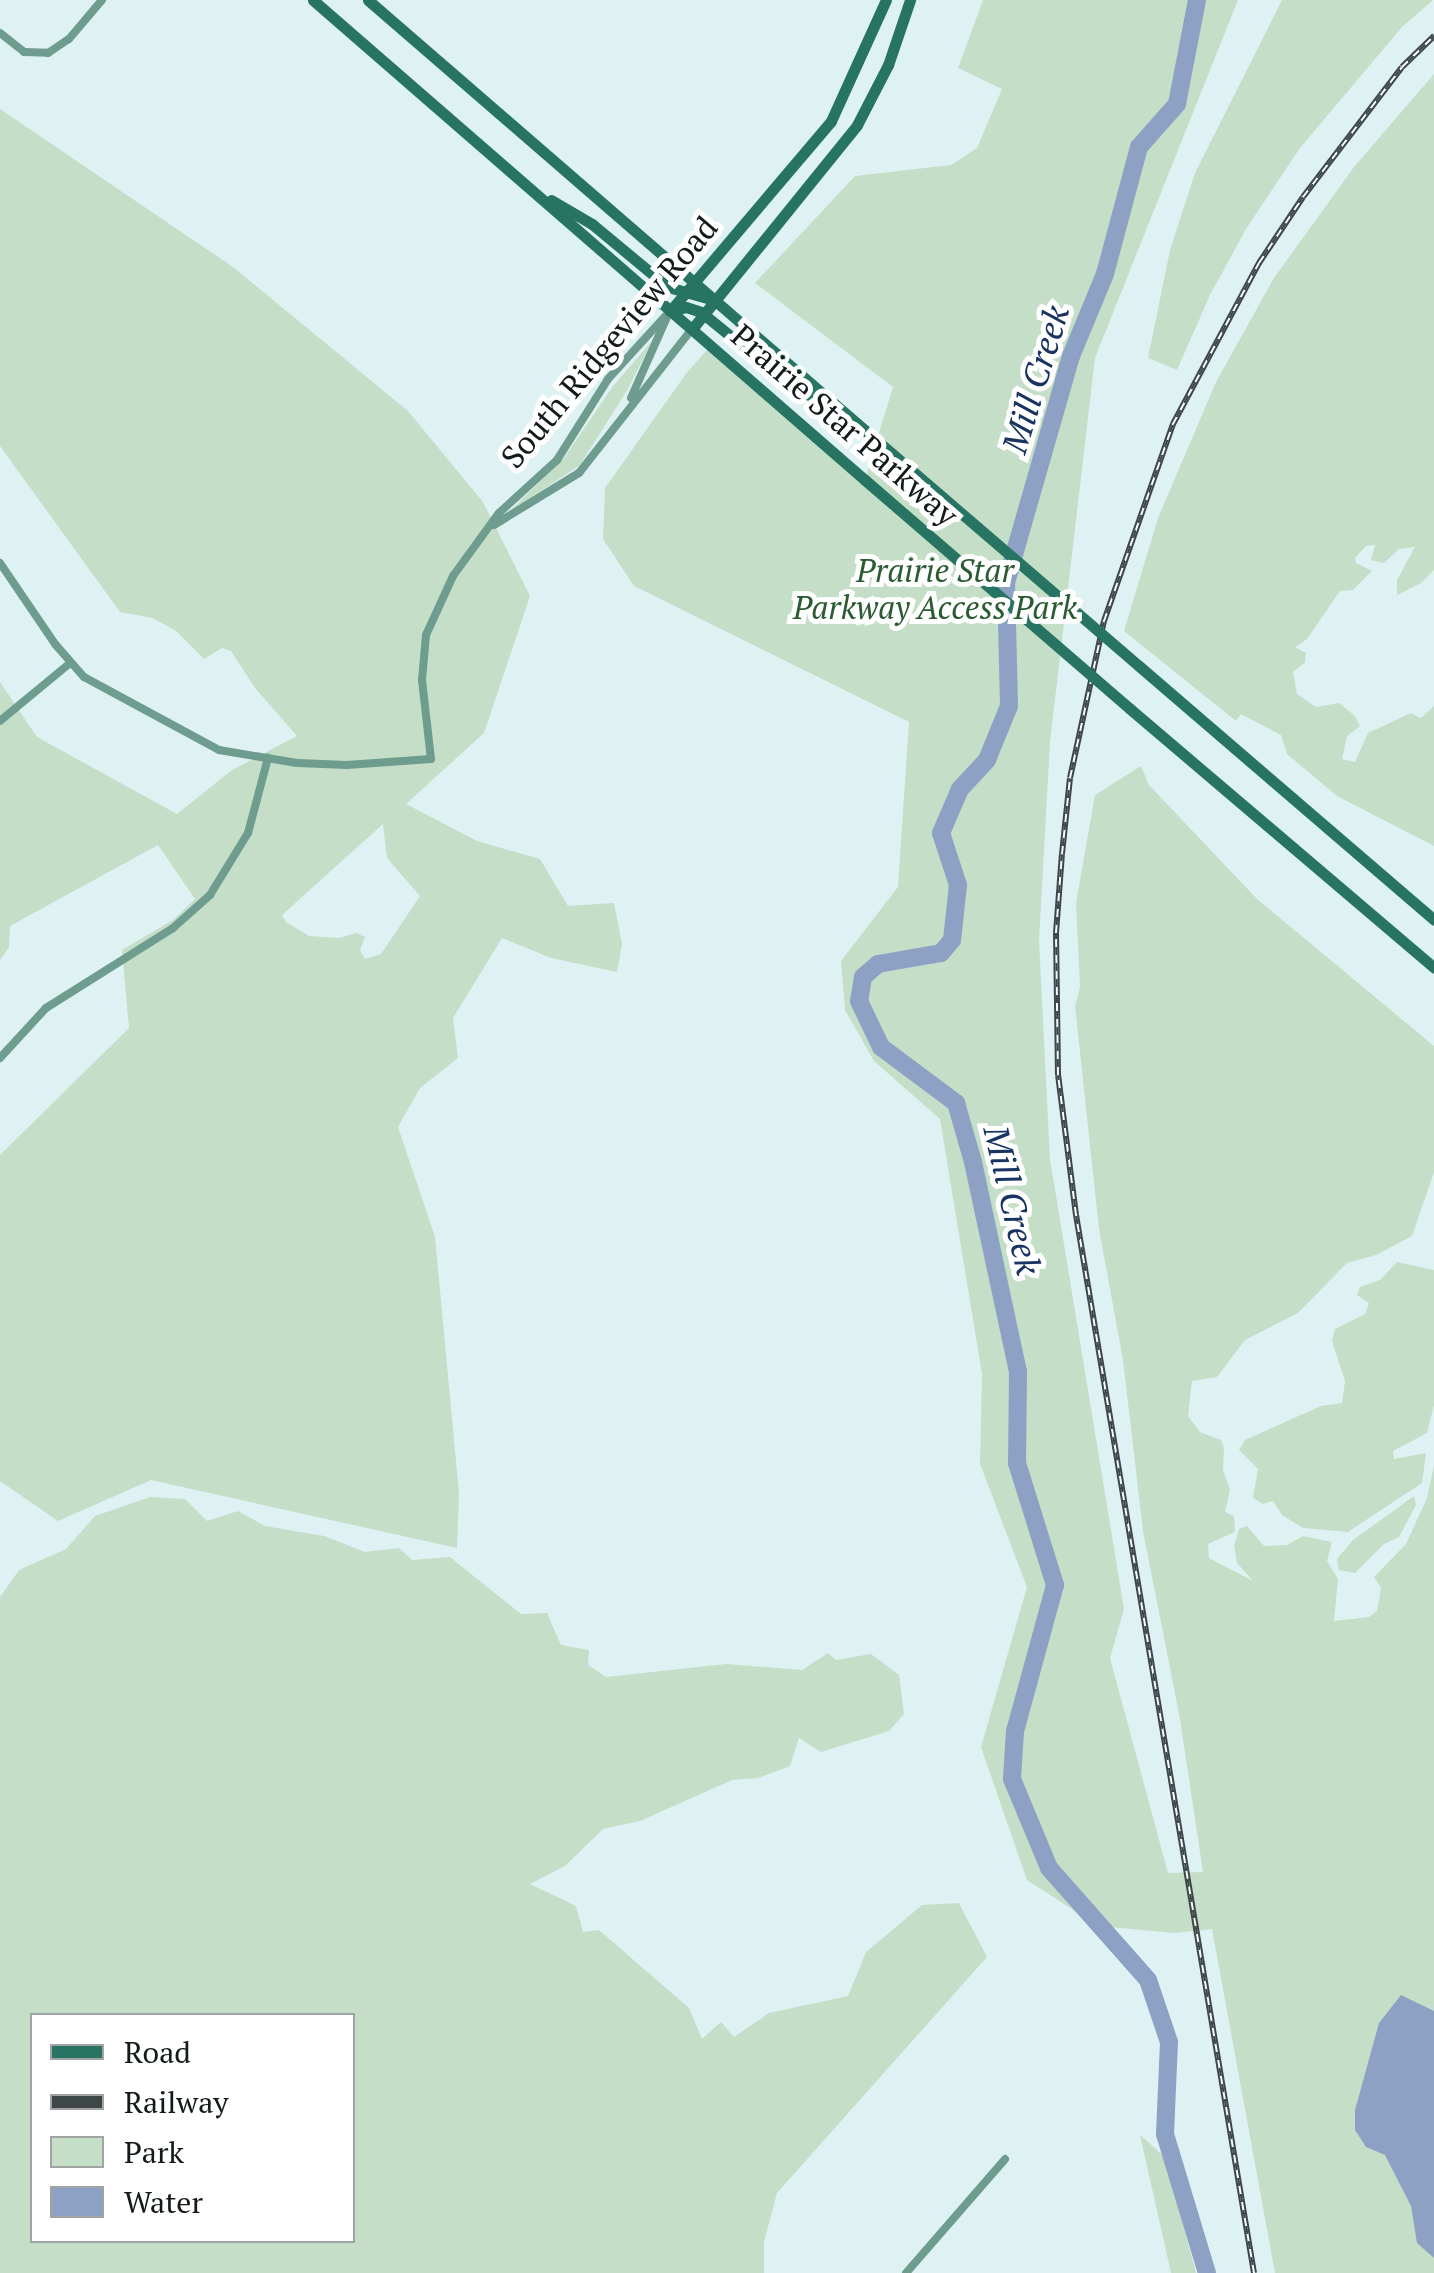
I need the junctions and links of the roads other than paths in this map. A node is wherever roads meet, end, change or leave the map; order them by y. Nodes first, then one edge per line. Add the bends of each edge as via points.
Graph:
1 (102, 0) edge
2 (313, 0) edge
3 (368, 0) edge
4 (886, 0) edge
5 (910, 0) edge
6 (0, 33) edge
7 (542, 196) junction
8 (668, 260) junction
9 (693, 282) junction
10 (678, 292) junction
11 (712, 299) junction
12 (670, 311) junction
13 (701, 312) junction
14 (692, 329) junction
15 (627, 407) junction
16 (846, 415) junction
17 (483, 534) junction
18 (0, 563) edge
19 (70, 663) junction
20 (0, 721) edge
21 (268, 758) junction
22 (1434, 920) edge
23 (1434, 968) edge
24 (0, 1058) edge
25 (1005, 2159) dead end
26 (906, 2273) edge

1 - 6 street via 48,53 32,54
2 - 7 main road, Prairie Star Parkway
3 - 8 main road, Prairie Star Parkway
4 - 9 main road, South Ridgeview Road via 831,121
5 - 11 main road, South Ridgeview Road via 888,65 856,125
7 - 10 main road via 592,224
7 - 12 main road, Prairie Star Parkway
8 - 9 main road, Prairie Star Parkway
8 - 10 main road
9 - 10 main road, South Ridgeview Road
9 - 11 main road, Prairie Star Parkway
10 - 11 main road
10 - 12 main road, South Ridgeview Road
11 - 13 main road, South Ridgeview Road
11 - 16 main road, Prairie Star Parkway
12 - 13 main road
12 - 14 main road, Prairie Star Parkway
12 - 15 street
12 - 17 street, South Ridgeview Road via 608,378 556,460
13 - 14 main road, South Ridgeview Road
13 - 16 main road via 784,380
14 - 15 street, South Ridgeview Road
14 - 23 main road, Prairie Star Parkway, bridge
15 - 17 street, South Ridgeview Road via 579,473
16 - 22 main road, Prairie Star Parkway, bridge
17 - 21 street via 453,576 426,635 422,680 430,759 346,765
18 - 19 street
19 - 20 street
19 - 21 street via 96,686 218,750
21 - 24 street via 248,833 210,894 173,928 46,1008
25 - 26 street

